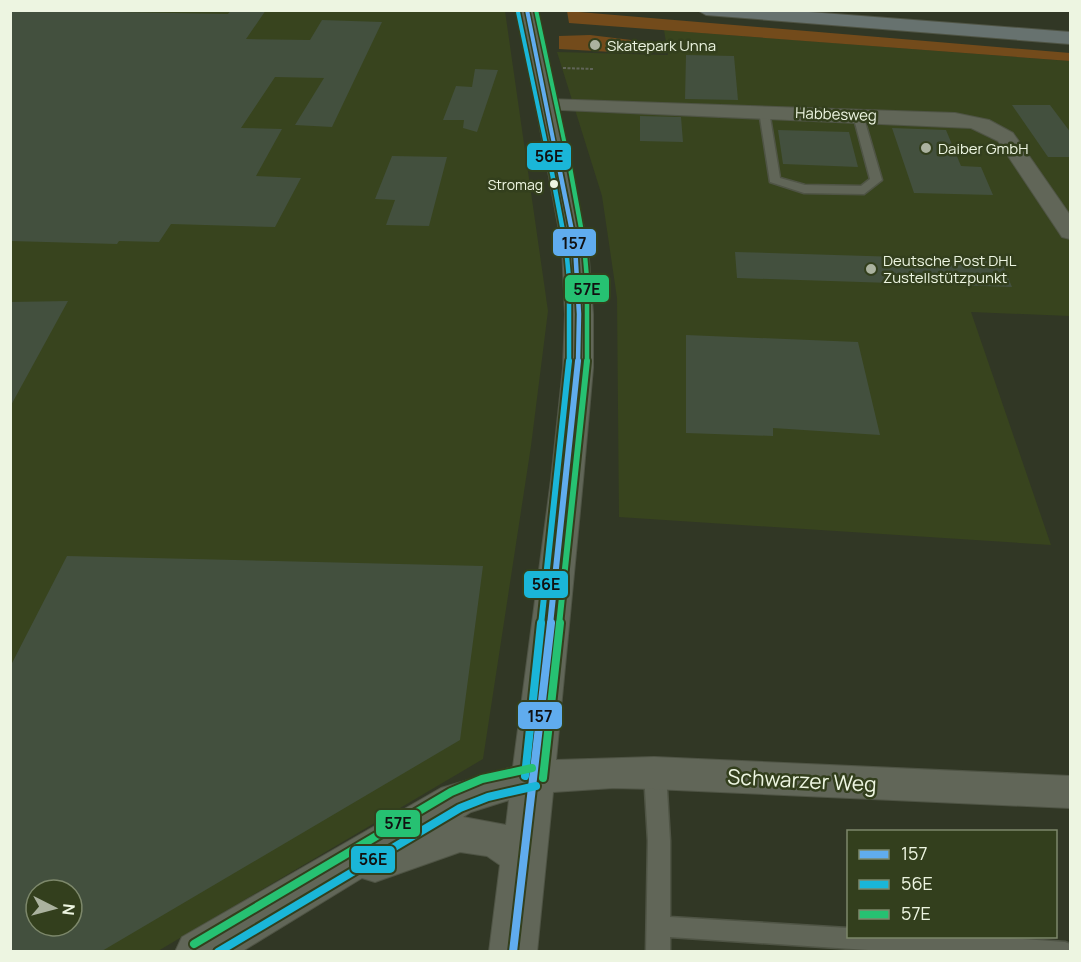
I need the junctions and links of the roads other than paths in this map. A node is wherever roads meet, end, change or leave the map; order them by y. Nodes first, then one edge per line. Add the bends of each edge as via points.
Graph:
1 (526, 10) edge
2 (706, 10) edge
3 (874, 10) edge
4 (1061, 31) edge
5 (547, 105) junction
6 (764, 111) junction
7 (858, 115) junction
8 (1071, 232) edge
9 (655, 773) junction
10 (534, 777) junction
11 (1071, 792) edge
12 (524, 858) junction
13 (304, 889) junction
14 (658, 926) junction
15 (847, 938) edge
16 (853, 938) edge
17 (199, 951) edge
18 (513, 951) edge
19 (658, 951) edge
20 (1065, 951) edge

1 - 5 main road
2 - 4 highway
3 - 4 highway
5 - 6 street, Habbesweg
5 - 10 main road via 575,246 579,325 567,480
6 - 7 street, Habbesweg
6 - 7 lane via 774,180 804,189 864,190 876,180
7 - 8 street, Habbesweg via 955,119 994,128 1006,137
9 - 10 main road, Schwarzer Weg
9 - 11 main road, Schwarzer Weg
9 - 14 lane
10 - 12 main road
10 - 13 main road, Schwarzer Weg via 485,788 456,800
12 - 13 main road via 498,840 459,834
12 - 18 main road
13 - 17 main road
14 - 15 lane
14 - 19 lane
16 - 20 lane

